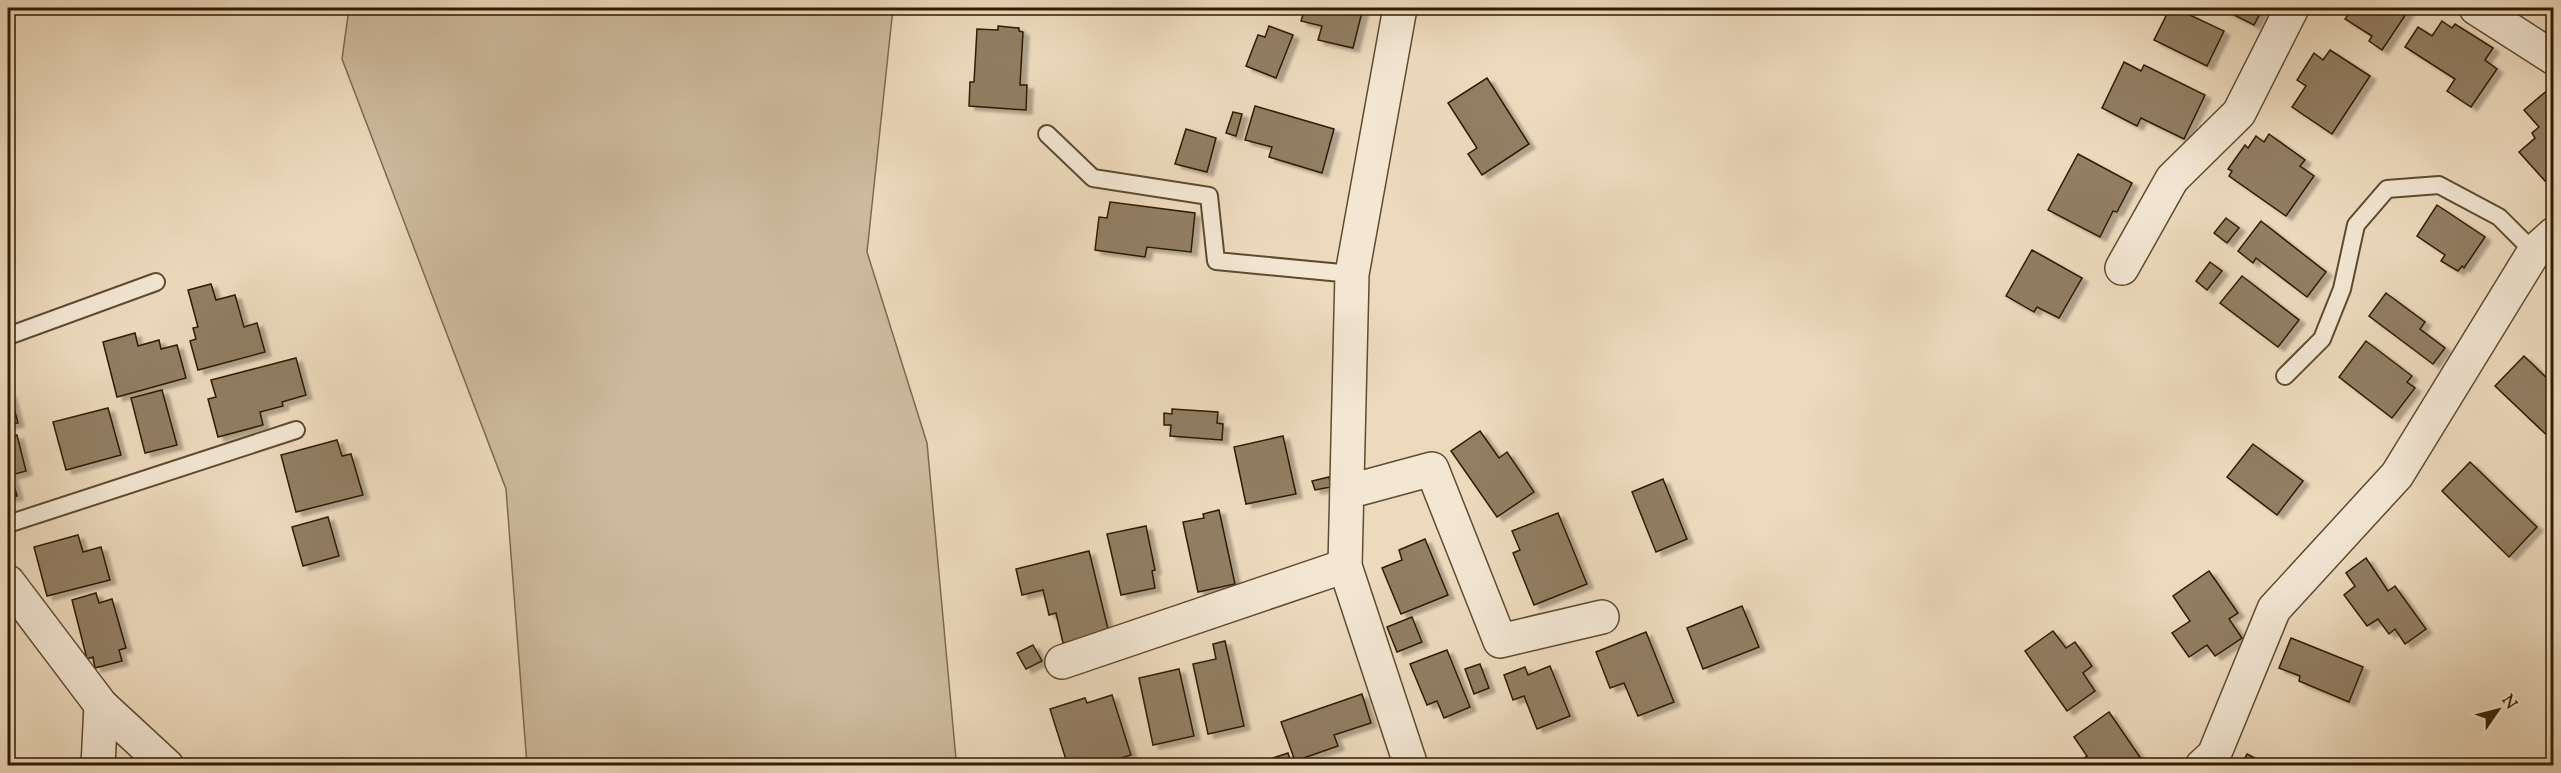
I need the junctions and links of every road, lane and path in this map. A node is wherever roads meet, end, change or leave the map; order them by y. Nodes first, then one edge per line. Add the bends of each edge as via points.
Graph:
1 (1400, 8) edge
2 (2292, 8) edge
3 (2476, 8) edge
4 (2553, 58) edge
5 (1047, 134) dead end
6 (2544, 243) edge
7 (2122, 268) dead end
8 (1352, 274) junction
9 (156, 282) dead end
10 (8, 336) edge
11 (2285, 376) dead end
12 (296, 430) dead end
13 (1347, 492) junction
14 (8, 524) edge
15 (1346, 566) junction
16 (8, 582) edge
17 (1602, 617) dead end
18 (1062, 662) dead end
19 (101, 705) junction
20 (98, 765) edge
21 (167, 765) edge
22 (1411, 765) edge
23 (2202, 765) edge

1 - 8 street
2 - 7 street via 2239,113 2172,179
3 - 4 street
5 - 8 lane via 1093,178 1209,196 1216,261
6 - 11 lane via 2439,185 2387,189 2356,225 2342,289 2322,339
6 - 23 street via 2397,475 2274,609 2214,755
8 - 13 street
9 - 10 lane
12 - 14 lane
13 - 15 street
13 - 17 street via 1432,468 1500,641
15 - 18 street
15 - 22 street
16 - 19 street
19 - 20 street
19 - 21 street

